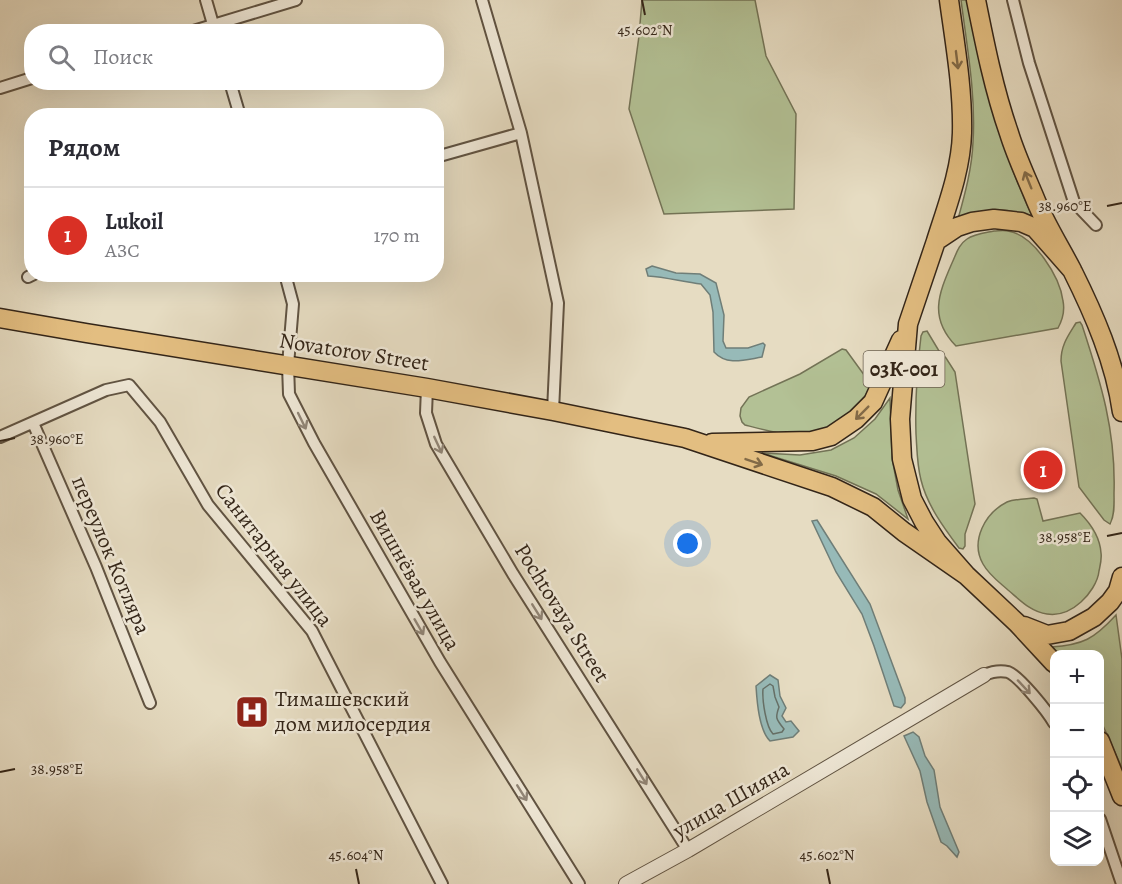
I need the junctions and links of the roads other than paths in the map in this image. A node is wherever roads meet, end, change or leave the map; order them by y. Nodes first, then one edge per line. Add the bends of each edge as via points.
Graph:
1 (206, 0) edge
2 (296, 0) edge
3 (482, 0) edge
4 (949, 0) edge
5 (976, 0) edge
6 (1013, 0) edge
7 (213, 24) edge
8 (226, 24) edge
9 (24, 80) edge
10 (0, 88) edge
11 (232, 90) edge
12 (238, 108) edge
13 (520, 133) junction
14 (444, 155) edge
15 (1096, 225) dead end
16 (936, 241) junction
17 (1072, 270) junction
18 (287, 282) edge
19 (0, 318) edge
20 (908, 324) junction
21 (288, 365) junction
22 (427, 388) junction
23 (1121, 402) edge
24 (553, 411) junction
25 (33, 423) junction
26 (0, 437) edge
27 (699, 443) junction
28 (966, 576) junction
29 (1122, 577) edge
30 (1017, 623) junction
31 (1050, 659) edge
32 (984, 675) joint
33 (150, 703) dead end
34 (1050, 718) edge
35 (1104, 751) edge
36 (1122, 796) edge
37 (1104, 831) edge
38 (688, 850) junction
39 (442, 884) edge
40 (579, 884) edge
41 (626, 884) edge
42 (1122, 884) edge

1 - 7 street
2 - 8 street
3 - 13 street
4 -> 16 main road, 03К-001 via 962,134 958,165
17 -> 5 main road via 1037,204 1009,134
6 - 15 street via 1074,202
9 - 10 street
11 - 12 street
13 - 14 street
13 - 24 street via 558,303
16 - 17 main road via 972,222 1021,222 1035,228
16 - 20 main road, 03К-001
17 - 23 main road via 1110,360
18 - 21 street, Вишнёвая улица via 293,304
19 - 21 main road, Novatorov Street
20 -> 27 main road via 873,402 831,435 812,441
20 - 28 main road, 03К-001 via 901,392 902,459 912,499 924,522
21 - 22 main road, Novatorov Street
21 -> 40 street, Вишнёвая улица via 289,394 314,443 440,662
22 - 24 main road, Novatorov Street
22 -> 38 street, Pochtovaya Street via 426,413 436,444 513,574
24 - 27 main road, Novatorov Street
25 - 26 street
25 - 33 street, переулок Котляра
25 - 39 street, Санитарная улица via 106,390 129,385 160,422 208,505 312,631
27 -> 28 main road, Novatorov Street via 832,487 863,502
28 - 30 main road, 03К-001
29 - 30 main road, 03К-001 via 1110,602 1094,617 1069,631 1047,635
30 - 31 main road, 03К-001
32 -> 34 street via 1011,673
32 - 38 street, улица Шияна
35 - 36 main road
37 - 42 street
38 - 41 street, улица Шияна

